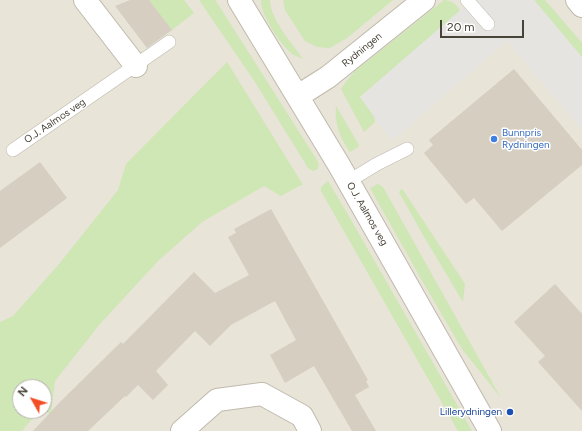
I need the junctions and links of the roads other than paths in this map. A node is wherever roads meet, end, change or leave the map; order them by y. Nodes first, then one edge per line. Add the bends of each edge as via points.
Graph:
1 (85, 0) edge
2 (239, 0) edge
3 (424, 0) edge
4 (467, 0) edge
5 (578, 0) edge
6 (582, 6) edge
7 (488, 24) dead end
8 (169, 42) dead end
9 (136, 66) junction
10 (298, 96) junction
11 (407, 149) dead end
12 (13, 150) dead end
13 (348, 181) junction
14 (182, 431) edge
15 (310, 431) edge
16 (490, 431) edge

1 - 9 street
2 - 10 street, O.J. Aalmos veg
3 - 10 street, Rydningen via 328,77
4 - 7 lane
5 - 6 street
8 - 9 lane, O.J. Aalmos veg
9 - 12 lane, O.J. Aalmos veg
10 - 13 street, O.J. Aalmos veg
11 - 13 lane
13 - 16 street, O.J. Aalmos veg
14 - 15 street via 217,400 262,394 302,416

